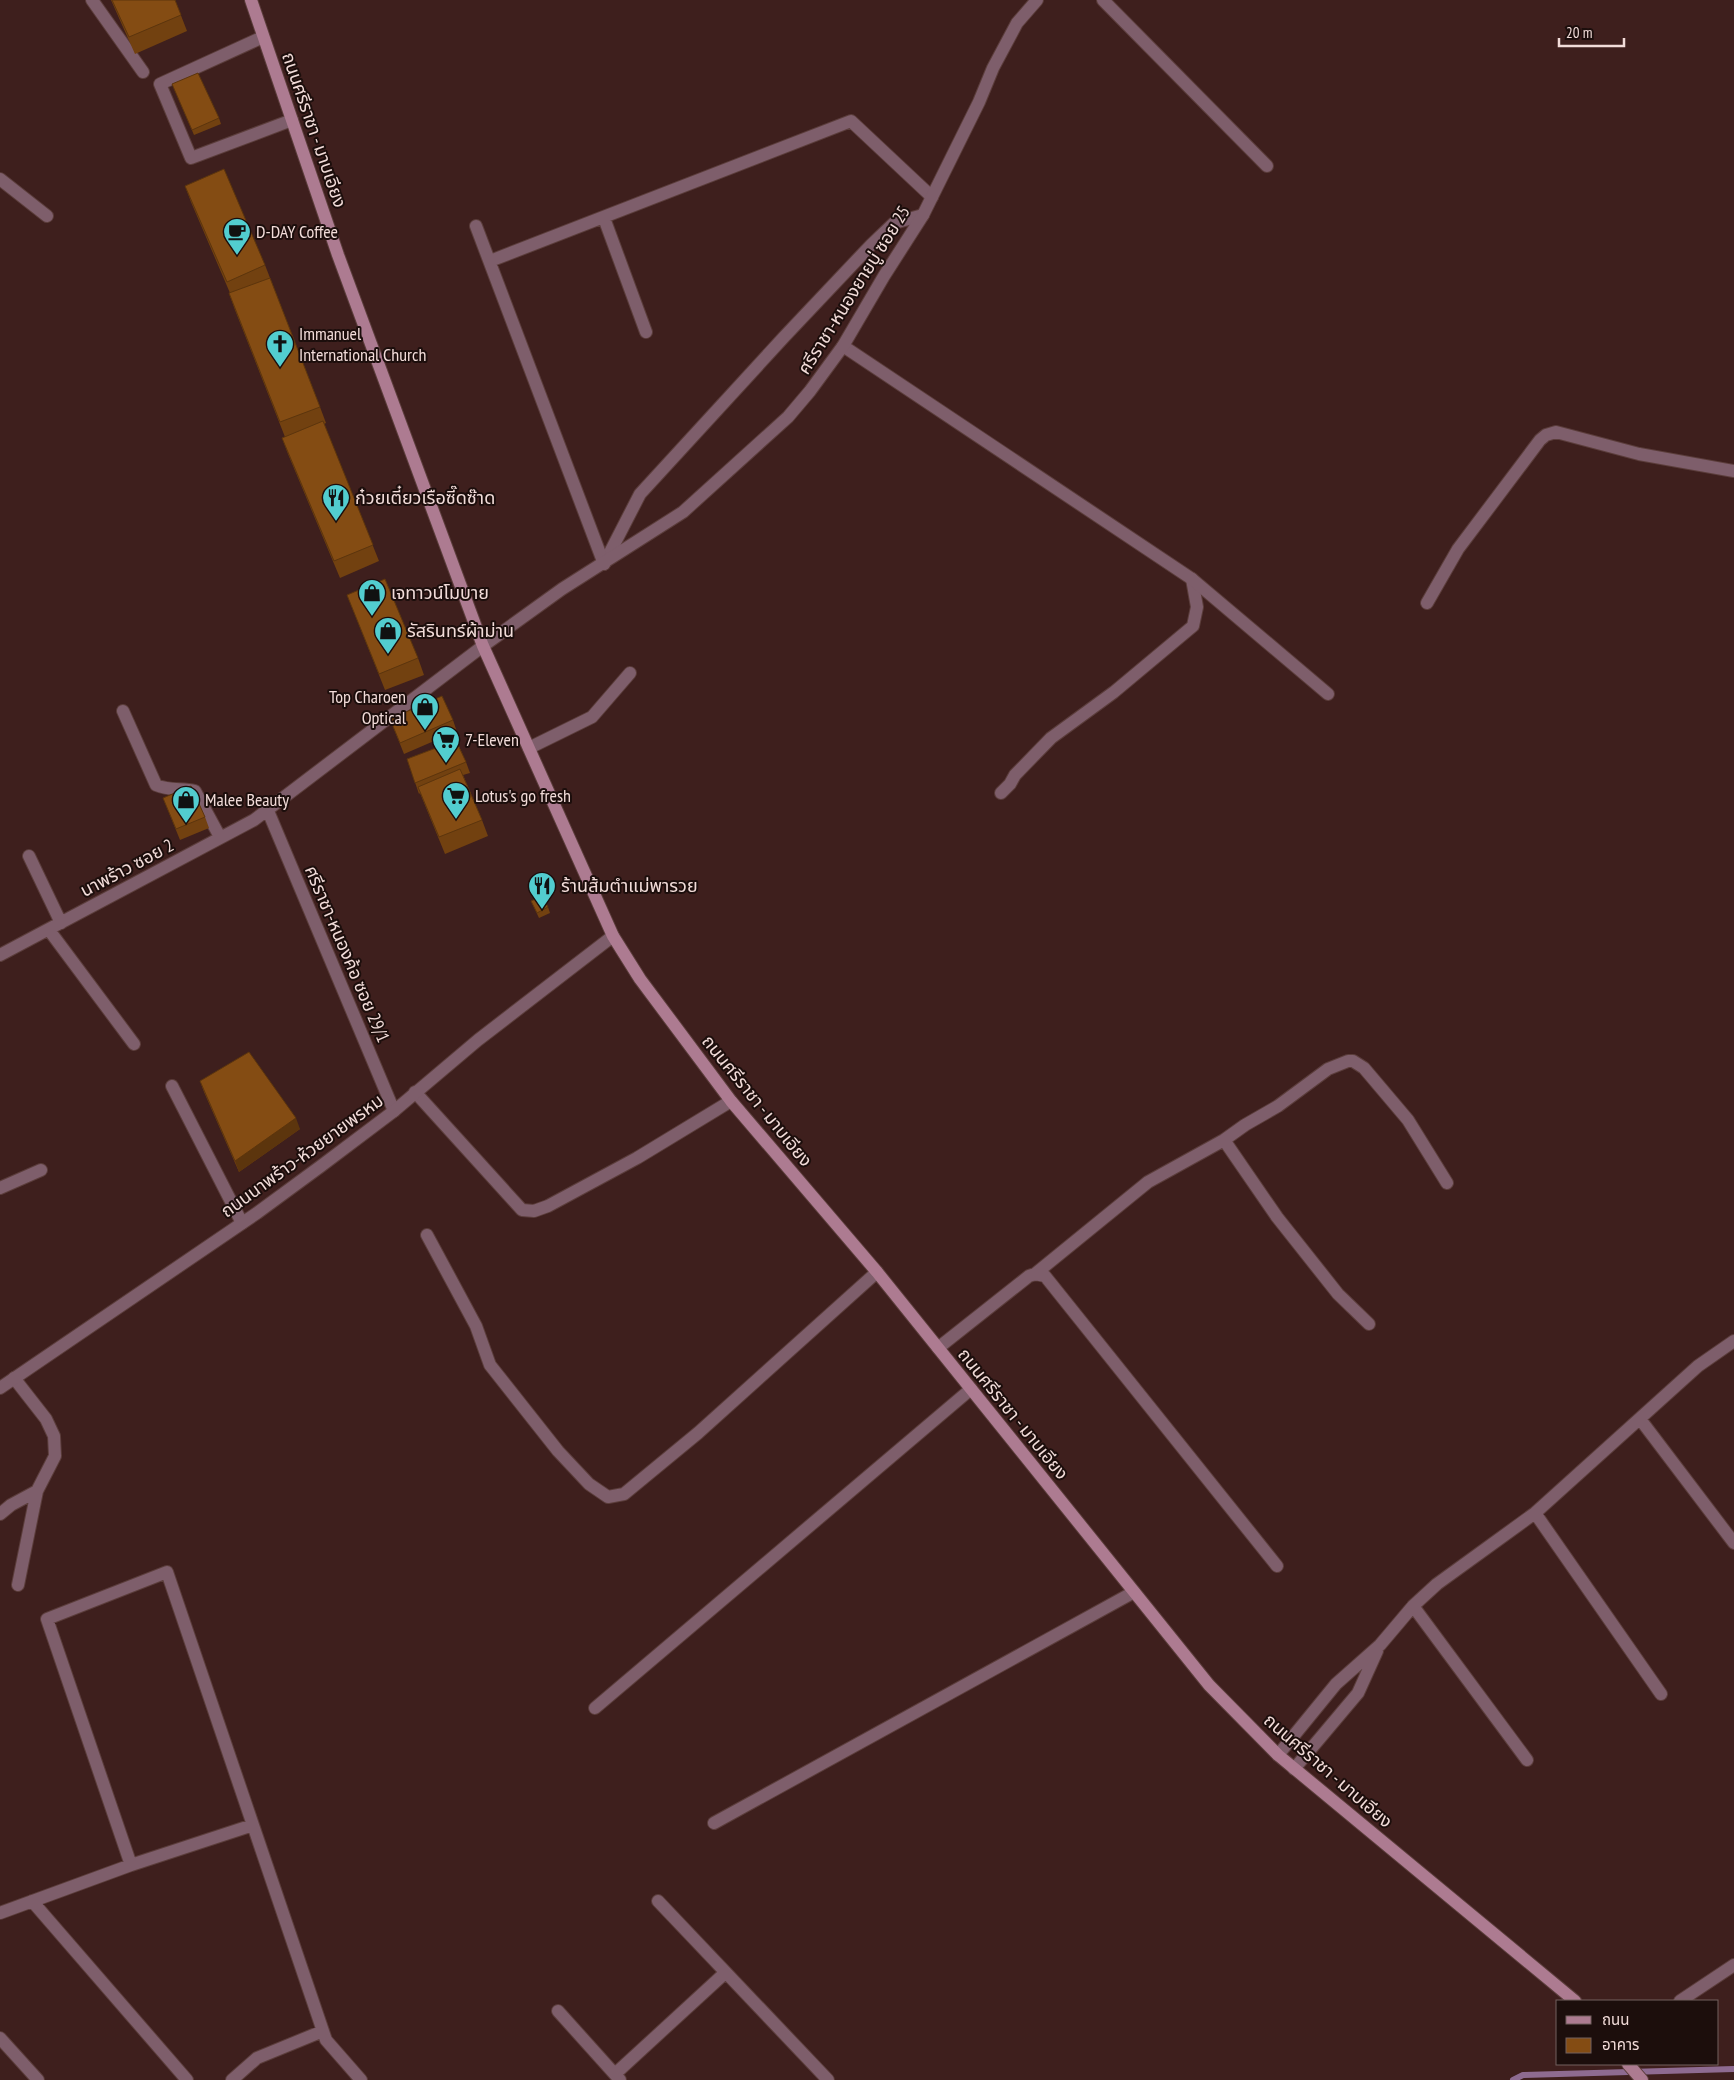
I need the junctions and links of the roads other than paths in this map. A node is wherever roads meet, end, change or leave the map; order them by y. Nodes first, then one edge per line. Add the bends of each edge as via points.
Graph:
1 (92, 0) edge
2 (251, 0) edge
3 (1037, 0) edge
4 (1103, 0) edge
5 (264, 37) junction
6 (143, 72) dead end
7 (292, 120) junction
8 (1267, 166) dead end
9 (0, 179) edge
10 (932, 196) junction
11 (923, 215) junction
12 (47, 216) dead end
13 (604, 218) junction
14 (476, 226) dead end
15 (490, 261) junction
16 (646, 332) dead end
17 (843, 346) junction
18 (1734, 471) edge
19 (604, 564) junction
20 (1192, 580) junction
21 (1427, 603) dead end
22 (483, 646) junction
23 (630, 673) dead end
24 (1328, 694) dead end
25 (123, 711) dead end
26 (529, 748) junction
27 (1001, 793) dead end
28 (268, 811) junction
29 (220, 837) junction
30 (29, 856) dead end
31 (61, 924) junction
32 (49, 930) junction
33 (612, 936) junction
34 (1, 951) edge
35 (134, 1044) dead end
36 (172, 1086) dead end
37 (415, 1092) junction
38 (731, 1101) junction
39 (394, 1112) junction
40 (1224, 1140) junction
41 (41, 1170) dead end
42 (1447, 1183) dead end
43 (0, 1188) edge
44 (242, 1223) junction
45 (427, 1235) dead end
46 (877, 1272) junction
47 (1035, 1274) junction
48 (1369, 1324) dead end
49 (1734, 1341) edge
50 (938, 1348) junction
51 (14, 1378) junction
52 (0, 1388) edge
53 (971, 1389) junction
54 (1640, 1419) junction
55 (36, 1491) junction
56 (0, 1514) edge
57 (1535, 1514) junction
58 (1734, 1543) edge
59 (1277, 1566) dead end
60 (18, 1585) dead end
61 (1134, 1592) junction
62 (1413, 1606) junction
63 (1380, 1645) junction
64 (1661, 1694) dead end
65 (595, 1708) dead end
66 (1278, 1755) junction
67 (1527, 1760) dead end
68 (1294, 1769) junction
69 (714, 1823) dead end
70 (253, 1825) junction
71 (131, 1865) junction
72 (658, 1901) dead end
73 (32, 1902) junction
74 (0, 1913) edge
75 (1734, 1965) edge
76 (725, 1973) junction
77 (1574, 2000) edge
78 (1682, 2000) edge
79 (558, 2011) dead end
80 (323, 2031) junction
81 (0, 2038) edge
82 (1629, 2065) edge
83 (618, 2077) edge
84 (38, 2080) edge
85 (187, 2080) edge
86 (232, 2080) edge
87 (361, 2080) edge
88 (828, 2080) edge
89 (1642, 2080) edge

1 - 6 street
2 - 5 main road, ถนนศรีราชา - มาบเอียง
3 - 10 street, ศรีราชา-หนองยายบู่ ซอย 25 via 1013,30
4 - 8 street
5 - 7 main road, ถนนศรีราชา - มาบเอียง
5 - 7 street via 160,84 191,158
7 - 22 main road, ถนนศรีราชา - มาบเอียง
9 - 12 street
10 - 11 street, ศรีราชา-หนองยายบู่ ซอย 25
10 - 13 street via 851,121
11 - 17 street, ศรีราชา-หนองยายบู่ ซอย 25
11 - 19 street via 894,223 871,245 640,494
13 - 15 street
13 - 16 street
14 - 15 street
15 - 19 street
17 - 19 street, ศรีราชา-หนองยายบู่ ซอย 25 via 788,418 683,512
17 - 20 street
18 - 21 street via 1639,454 1556,432 1546,435 1458,548
19 - 22 street, ศรีราชา-หนองยายบู่ ซอย 25 via 562,589
20 - 24 street
20 - 27 street via 1197,607 1193,626 1114,692 1051,738
22 - 26 main road, ถนนศรีราชา - มาบเอียง
22 - 28 street, นาพร้าว ซอย 2
23 - 26 street via 592,717
25 - 29 street via 156,785 166,790 183,788 196,791
26 - 33 main road, ถนนศรีราชา - มาบเอียง
28 - 29 street, นาพร้าว ซอย 2
28 - 39 street, ศรีราชา-หนองค้อ ซอย 29/1
29 - 31 street, นาพร้าว ซอย 2
30 - 31 street
31 - 32 street, นาพร้าว ซอย 2
32 - 34 street, นาพร้าว ซอย 2
32 - 35 street
33 - 37 street, ถนนนาพร้าว-ห้วยยายพรหม
33 - 38 main road, ถนนศรีราชา - มาบเอียง
36 - 44 street
37 - 38 street via 522,1210 534,1211 637,1158
37 - 39 street, ถนนนาพร้าว-ห้วยยายพรหม
38 - 46 main road, ถนนศรีราชา - มาบเอียง
39 - 44 street, ถนนนาพร้าว-ห้วยยายพรหม
40 - 42 street via 1328,1069 1353,1061 1364,1068 1408,1120
40 - 47 street via 1148,1182
40 - 48 street via 1277,1217 1338,1294
41 - 43 street
44 - 51 street, ถนนนาพร้าว-ห้วยยายพรหม
45 - 46 street via 476,1326 490,1365 558,1451 589,1484 608,1498 624,1494 698,1432
46 - 50 main road, ถนนศรีราชา - มาบเอียง
47 - 50 street
47 - 59 street via 1045,1276
49 - 54 street via 1698,1366
50 - 53 main road, ถนนศรีราชา - มาบเอียง
51 - 52 street, ถนนนาพร้าว-ห้วยยายพรหม
51 - 55 street via 46,1419 54,1436 56,1456
53 - 61 main road, ถนนศรีราชา - มาบเอียง
53 - 65 street
54 - 57 street
54 - 58 street
55 - 56 street
55 - 60 street
57 - 62 street via 1437,1584
57 - 64 street
61 - 66 main road, ถนนศรีราชา - มาบเอียง via 1209,1684
61 - 69 street
62 - 63 street
62 - 67 street
63 - 66 street via 1336,1684
63 - 68 street via 1358,1693
66 - 68 main road, ถนนศรีราชา - มาบเอียง
68 - 77 main road, ถนนศรีราชา - มาบเอียง
70 - 71 street
70 - 71 street via 167,1572 47,1618
70 - 80 street
71 - 73 street
72 - 76 street
73 - 74 street
73 - 85 street
75 - 78 street
76 - 83 street
76 - 88 street
79 - 83 street
80 - 86 street via 256,2058
80 - 87 street via 326,2040
81 - 84 street
82 - 89 main road

